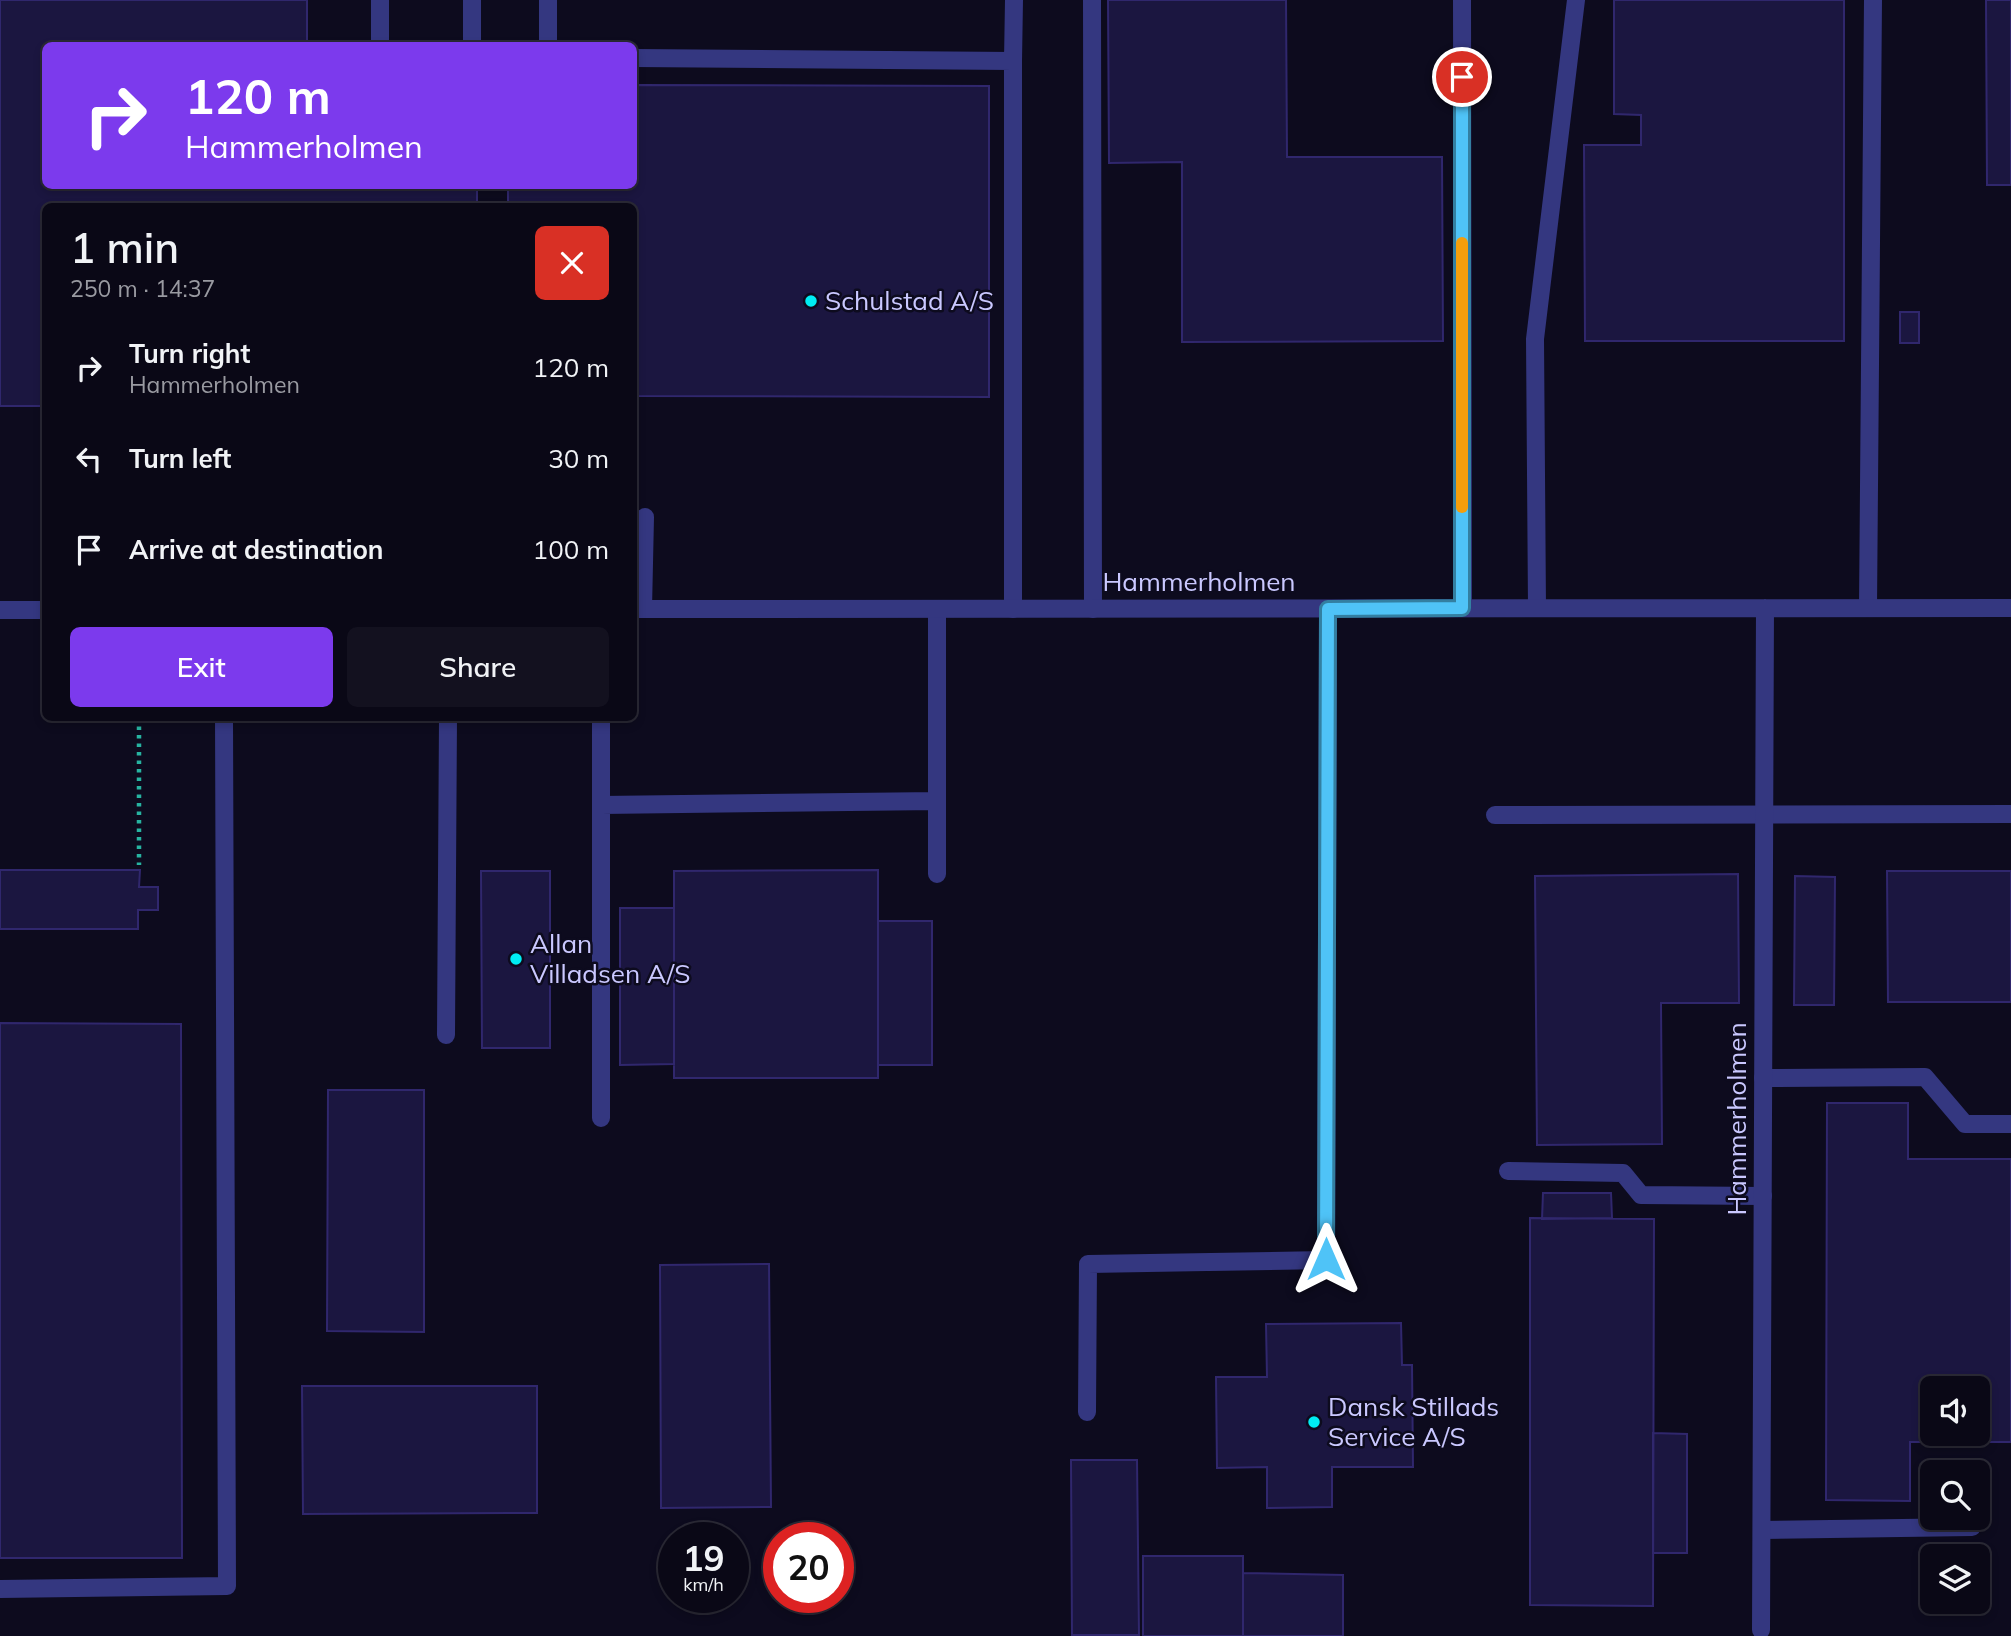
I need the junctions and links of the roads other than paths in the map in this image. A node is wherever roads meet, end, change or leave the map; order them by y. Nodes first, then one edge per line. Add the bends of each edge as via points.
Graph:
1 (380, 0) edge
2 (472, 0) edge
3 (548, 0) edge
4 (1014, 0) edge
5 (1092, 0) edge
6 (1462, 0) edge
7 (1576, 0) edge
8 (1873, 0) edge
9 (380, 42) edge
10 (472, 42) edge
11 (548, 42) edge
12 (637, 58) edge
13 (1013, 61) junction
14 (645, 517) dead end
15 (1462, 608) junction
16 (1537, 608) junction
17 (1765, 608) junction
18 (1868, 608) junction
19 (2011, 608) edge
20 (638, 609) edge
21 (937, 609) junction
22 (1013, 609) junction
23 (1093, 609) junction
24 (1328, 609) junction
25 (0, 610) edge
26 (42, 610) edge
27 (225, 721) edge
28 (448, 721) edge
29 (601, 721) edge
30 (937, 801) junction
31 (601, 805) junction
32 (2011, 814) edge
33 (1764, 815) junction
34 (1495, 816) dead end
35 (937, 874) dead end
36 (446, 1035) dead end
37 (1763, 1078) junction
38 (601, 1118) dead end
39 (2011, 1125) edge
40 (1508, 1171) dead end
41 (1763, 1196) junction
42 (1087, 1412) dead end
43 (1920, 1528) edge
44 (1762, 1530) junction
45 (0, 1589) edge
46 (1761, 1630) dead end

1 - 9 street
2 - 10 street
3 - 11 street
4 - 13 street
5 - 23 street
6 - 15 street
7 - 16 street via 1535,339
8 - 18 street
12 - 13 street
13 - 22 street
14 - 20 street
15 - 16 street, Hammerholmen
15 - 24 street, Hammerholmen
16 - 17 street, Hammerholmen
17 - 18 street, Hammerholmen
17 - 33 street, Hammerholmen
18 - 19 street, Hammerholmen
20 - 21 street, Hammerholmen
21 - 22 street, Hammerholmen
21 - 30 street
22 - 23 street, Hammerholmen
23 - 24 street, Hammerholmen
24 - 42 street via 1326,1259 1088,1264
25 - 26 street
27 - 45 street via 227,1586
28 - 36 street
29 - 31 street
30 - 31 street
30 - 35 street
31 - 38 street
32 - 33 street
33 - 34 street
33 - 37 street, Hammerholmen
37 - 39 street via 1925,1077 1965,1124
37 - 41 street, Hammerholmen
40 - 41 street via 1623,1173 1641,1195
41 - 44 street, Hammerholmen
43 - 44 street
44 - 46 street, Hammerholmen

